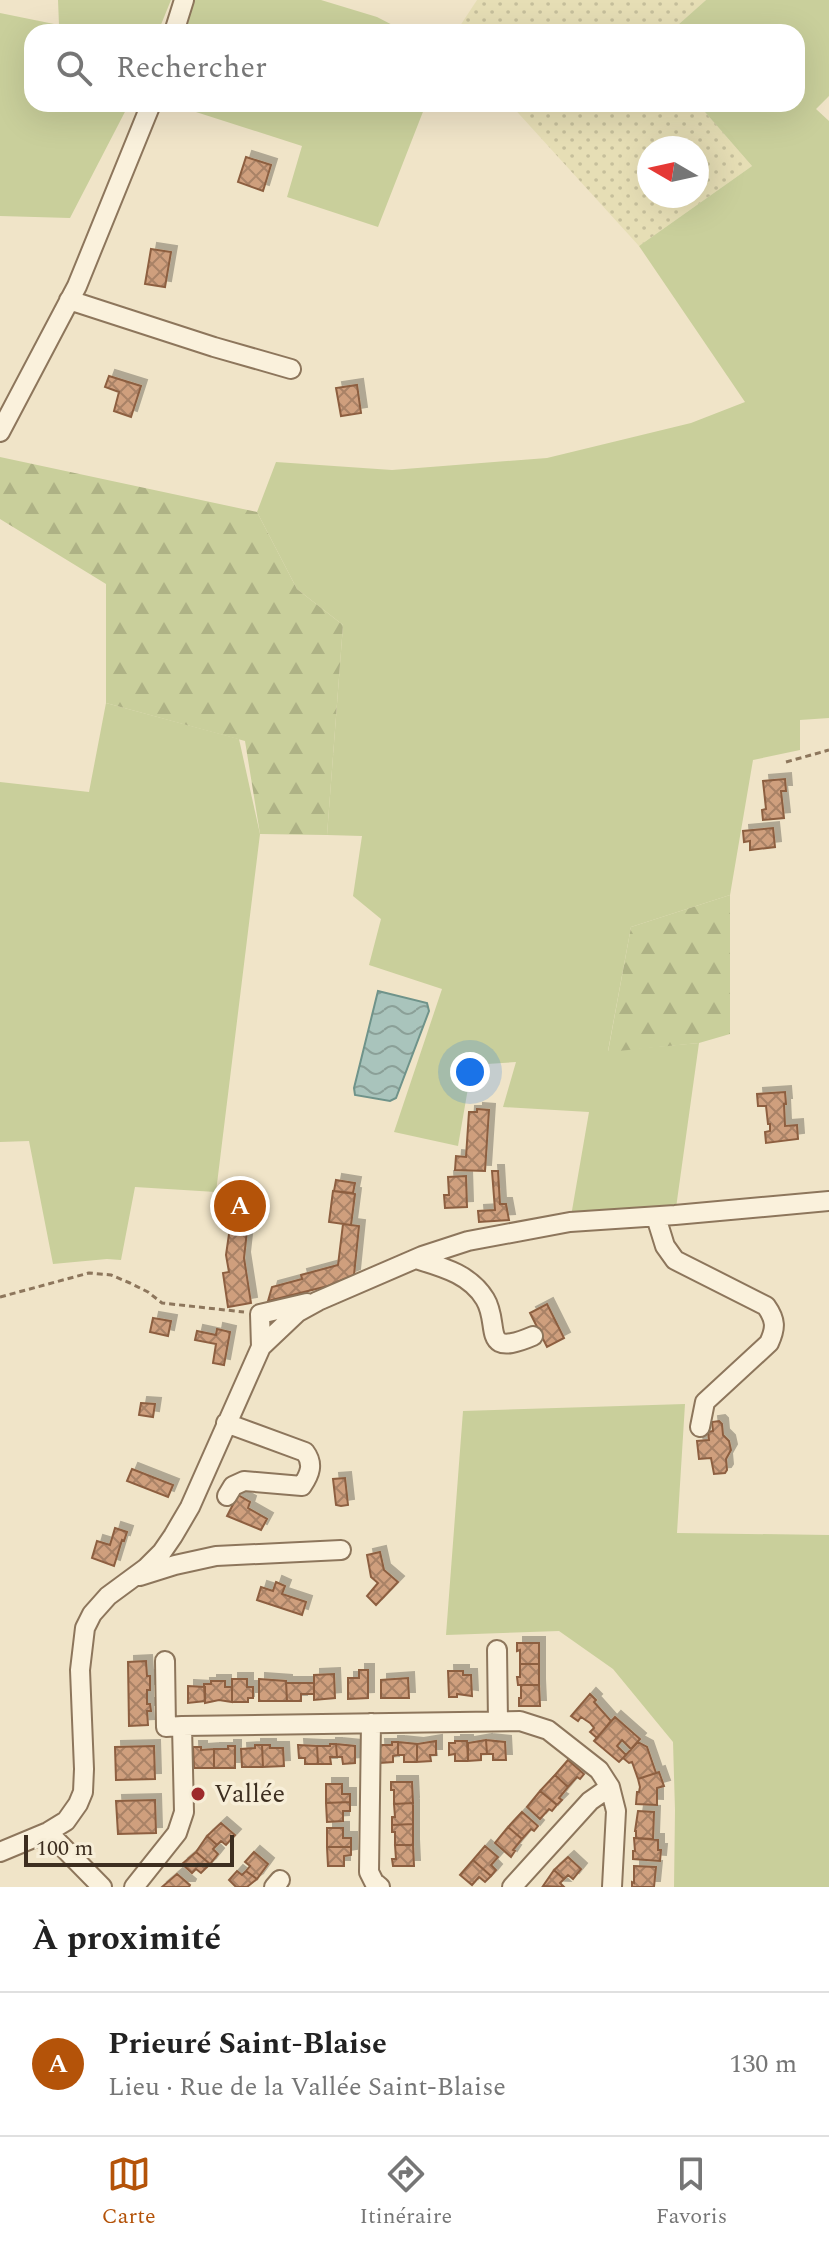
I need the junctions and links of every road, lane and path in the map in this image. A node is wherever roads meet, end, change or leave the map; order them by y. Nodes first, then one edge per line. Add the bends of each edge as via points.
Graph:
1 (184, 0) edge
2 (176, 24) edge
3 (148, 112) edge
4 (69, 300) junction
5 (291, 369) dead end
6 (0, 432) edge
7 (829, 750) edge
8 (786, 762) dead end
9 (829, 1201) edge
10 (656, 1217) junction
11 (416, 1259) junction
12 (0, 1297) edge
13 (318, 1301) junction
14 (260, 1314) junction
15 (533, 1336) dead end
16 (261, 1347) junction
17 (226, 1423) junction
18 (700, 1427) dead end
19 (227, 1496) dead end
20 (341, 1550) dead end
21 (129, 1580) junction
22 (497, 1650) dead end
23 (165, 1661) dead end
24 (498, 1721) junction
25 (371, 1723) junction
26 (182, 1726) junction
27 (610, 1787) junction
28 (48, 1832) junction
29 (0, 1852) edge
30 (102, 1887) edge
31 (134, 1887) edge
32 (380, 1887) edge
33 (512, 1887) edge
34 (612, 1887) edge

1 - 2 street
3 - 4 street
4 - 5 street
4 - 6 street
7 - 8 path
9 - 10 street
10 - 11 street via 570,1222 468,1241
10 - 18 street via 675,1260 766,1306 774,1317 769,1343 705,1402
11 - 13 street
11 - 15 street via 469,1281 487,1300 499,1341 518,1343
12 - 14 path via 89,1273 111,1275 162,1303
13 - 14 street
13 - 16 street via 298,1312
14 - 16 street
16 - 17 street
17 - 19 street via 305,1452 310,1459 310,1474 302,1486 244,1481
17 - 21 street via 173,1536
20 - 21 street via 216,1556
21 - 28 street via 108,1596 85,1628 80,1670 83,1792 66,1821
22 - 24 street
23 - 26 street via 166,1727
24 - 25 street
24 - 27 street via 548,1730 599,1770
25 - 26 street
25 - 32 street via 369,1872
26 - 31 street via 184,1812 177,1833
27 - 33 street via 590,1801
27 - 34 street via 616,1811
28 - 29 street
28 - 30 street

